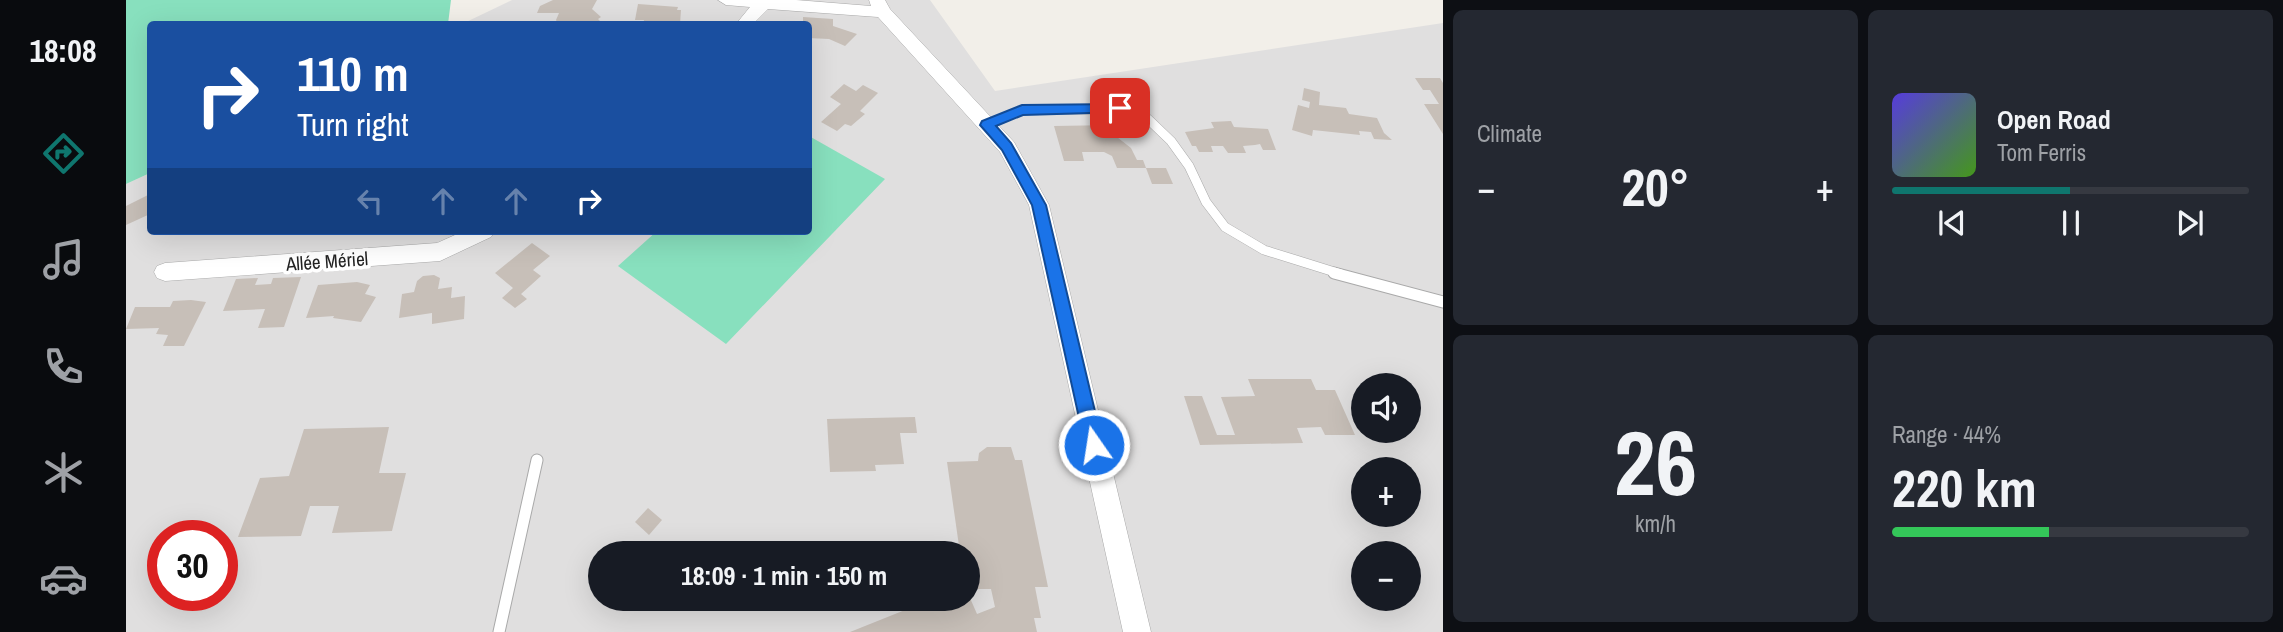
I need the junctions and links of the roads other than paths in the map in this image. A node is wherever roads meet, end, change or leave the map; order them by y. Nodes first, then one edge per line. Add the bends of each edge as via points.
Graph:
1 (726, 0) edge
2 (763, 4) junction
3 (880, 6) edge
4 (747, 21) edge
5 (986, 125) junction
6 (476, 235) edge
7 (165, 271) dead end
8 (1443, 302) edge
9 (537, 460) dead end
10 (499, 632) edge
11 (1137, 632) edge

1 - 2 street
2 - 3 street
2 - 4 street
3 - 5 street
5 - 8 lane via 1022,110 1120,108 1148,119 1177,149 1225,227 1298,263
5 - 11 street via 1007,147 1039,205
6 - 7 street, Allée Mériel via 440,252
9 - 10 lane

